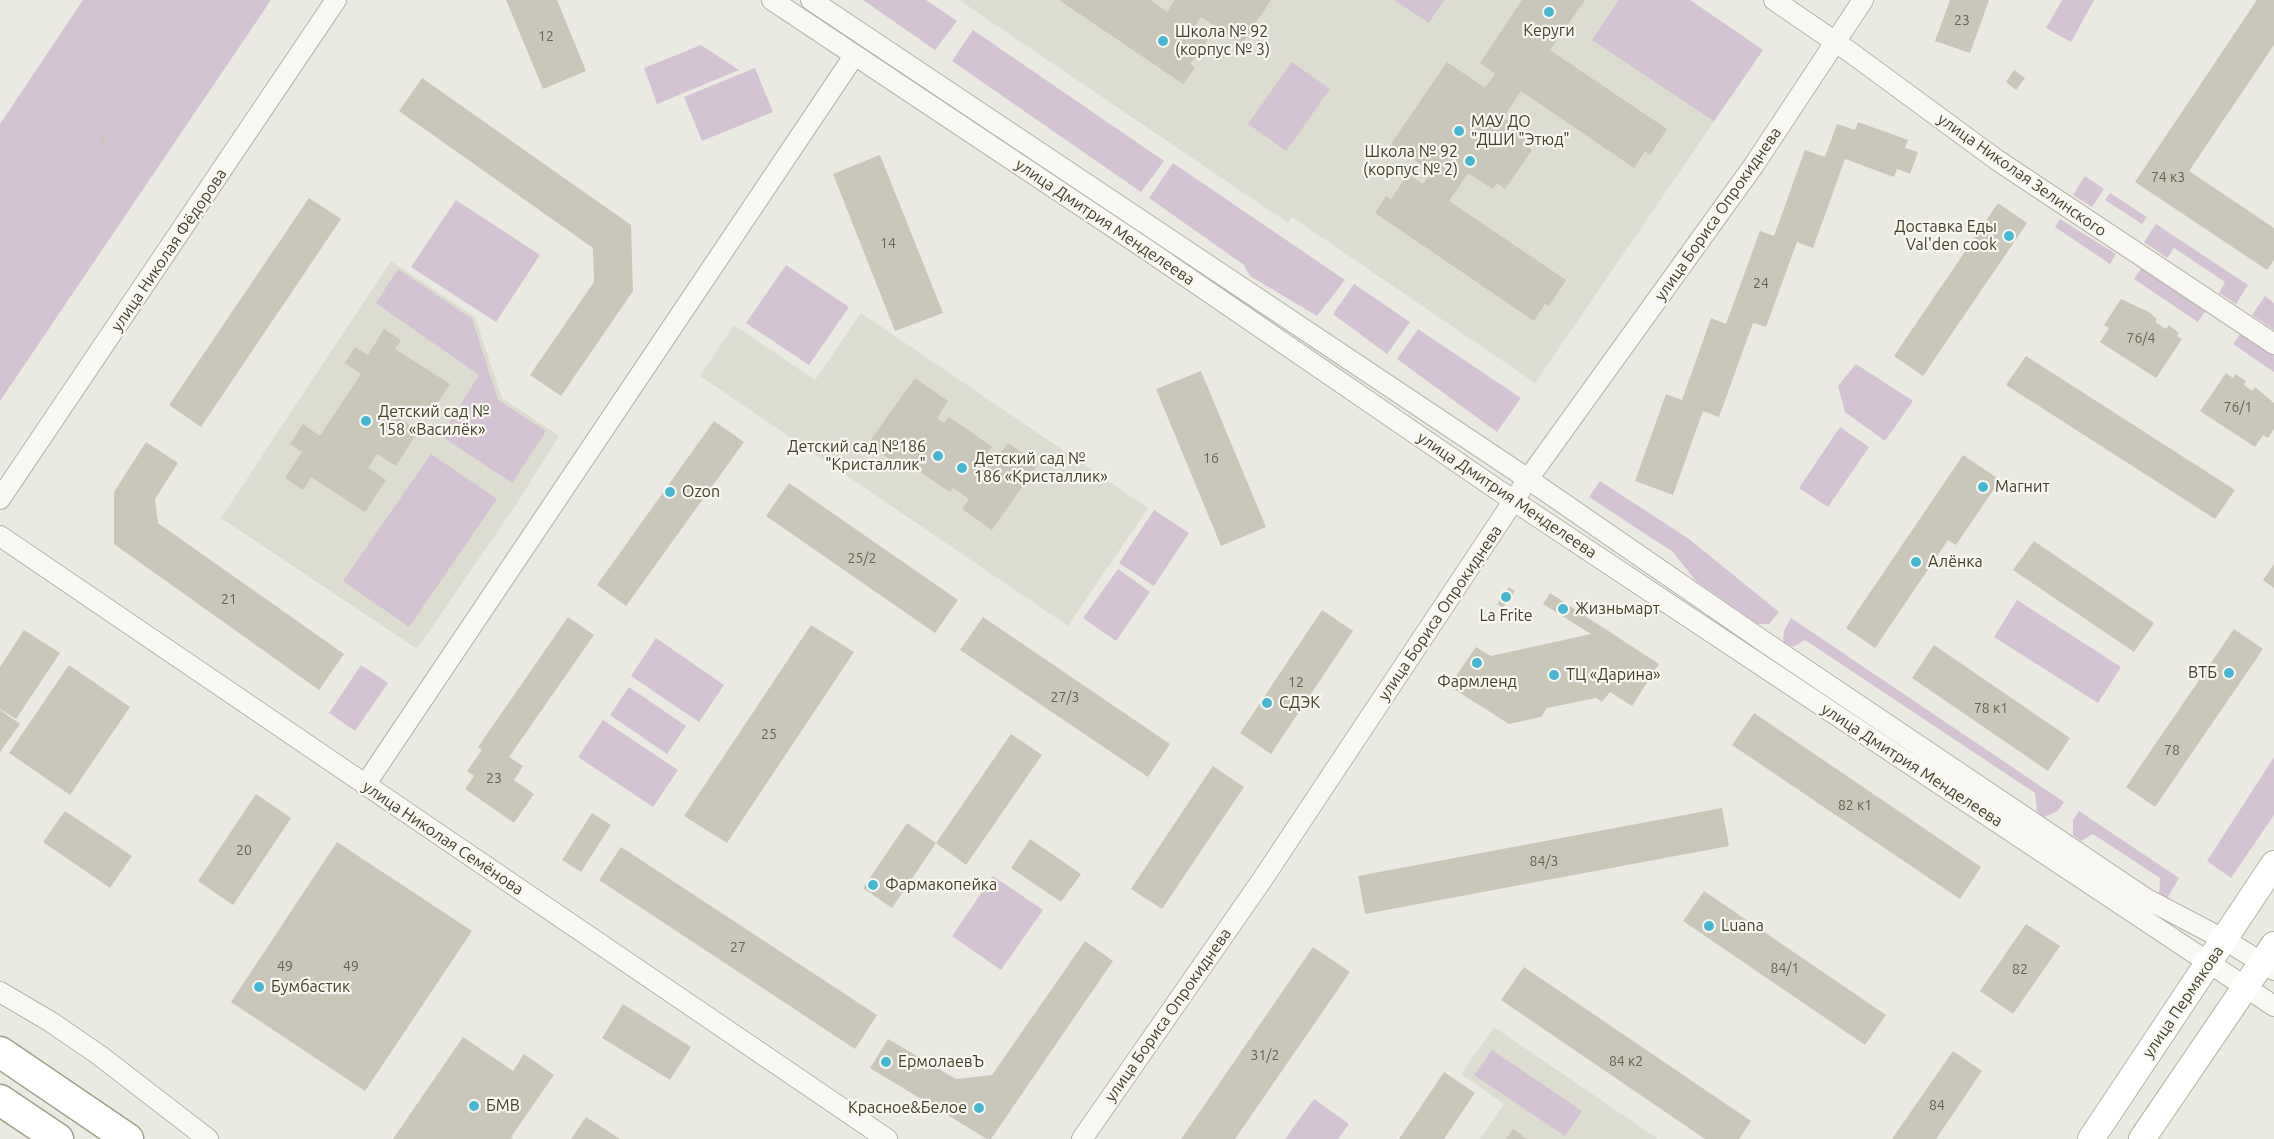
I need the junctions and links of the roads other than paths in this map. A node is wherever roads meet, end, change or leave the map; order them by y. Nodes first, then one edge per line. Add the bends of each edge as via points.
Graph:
1 (336, 0) edge
2 (772, 0) edge
3 (811, 0) edge
4 (1774, 0) edge
5 (1863, 0) edge
6 (1834, 42) junction
7 (854, 56) junction
8 (2274, 344) edge
9 (1528, 479) junction
10 (0, 499) edge
11 (1514, 501) junction
12 (0, 536) edge
13 (365, 785) junction
14 (2274, 864) edge
15 (2225, 940) junction
16 (2270, 959) edge
17 (2210, 963) junction
18 (2246, 986) junction
19 (0, 992) edge
20 (2274, 1006) edge
21 (0, 1052) edge
22 (0, 1100) edge
23 (124, 1135) edge
24 (58, 1139) edge
25 (208, 1139) edge
26 (887, 1139) edge
27 (1082, 1139) edge
28 (2091, 1139) edge
29 (2142, 1139) edge

1 - 10 street, улица Николая Фёдорова
2 - 7 street, улица Дмитрия Менделеева
3 - 9 street, улица Дмитрия Менделеева
4 - 6 street, улица Николая Зелинского
5 - 6 street, улица Бориса Опрокиднева
6 - 8 street, улица Николая Зелинского via 1997,160
6 - 9 street, улица Бориса Опрокиднева via 1754,165
7 - 11 street, улица Дмитрия Менделеева via 1146,249
7 - 13 street
9 - 11 street, улица Бориса Опрокиднева
9 - 15 street, улица Дмитрия Менделеева via 2145,898
11 - 17 street, улица Дмитрия Менделеева
11 - 27 street, улица Бориса Опрокиднева via 1262,880
12 - 13 street, улица Николая Семёнова
13 - 26 street, улица Николая Семёнова
14 - 15 main road, улица Пермякова
15 - 16 street, улица Дмитрия Менделеева
15 - 17 main road, улица Пермякова
16 - 18 main road
17 - 18 street, улица Дмитрия Менделеева
17 - 28 main road, улица Пермякова
18 - 20 street, улица Дмитрия Менделеева
18 - 29 main road
19 - 25 street via 99,1055
21 - 23 highway
22 - 24 highway

